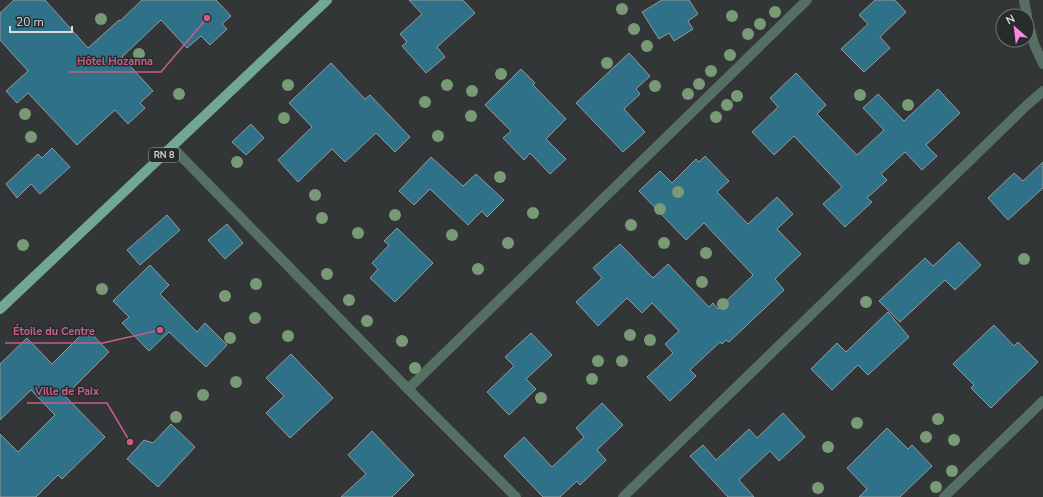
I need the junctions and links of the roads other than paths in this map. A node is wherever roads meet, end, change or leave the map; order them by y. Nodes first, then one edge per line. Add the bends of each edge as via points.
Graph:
1 (327, 0) edge
2 (807, 0) edge
3 (1035, 46) edge
4 (1043, 64) edge
5 (1043, 91) edge
6 (172, 147) junction
7 (0, 309) edge
8 (408, 389) junction
9 (1043, 401) edge
10 (516, 497) edge
11 (623, 497) edge
12 (944, 497) edge

1 - 6 main road, RN 8
2 - 8 street
3 - 4 street
5 - 11 street
6 - 7 main road, RN 8
6 - 8 street
8 - 10 street
9 - 12 street

